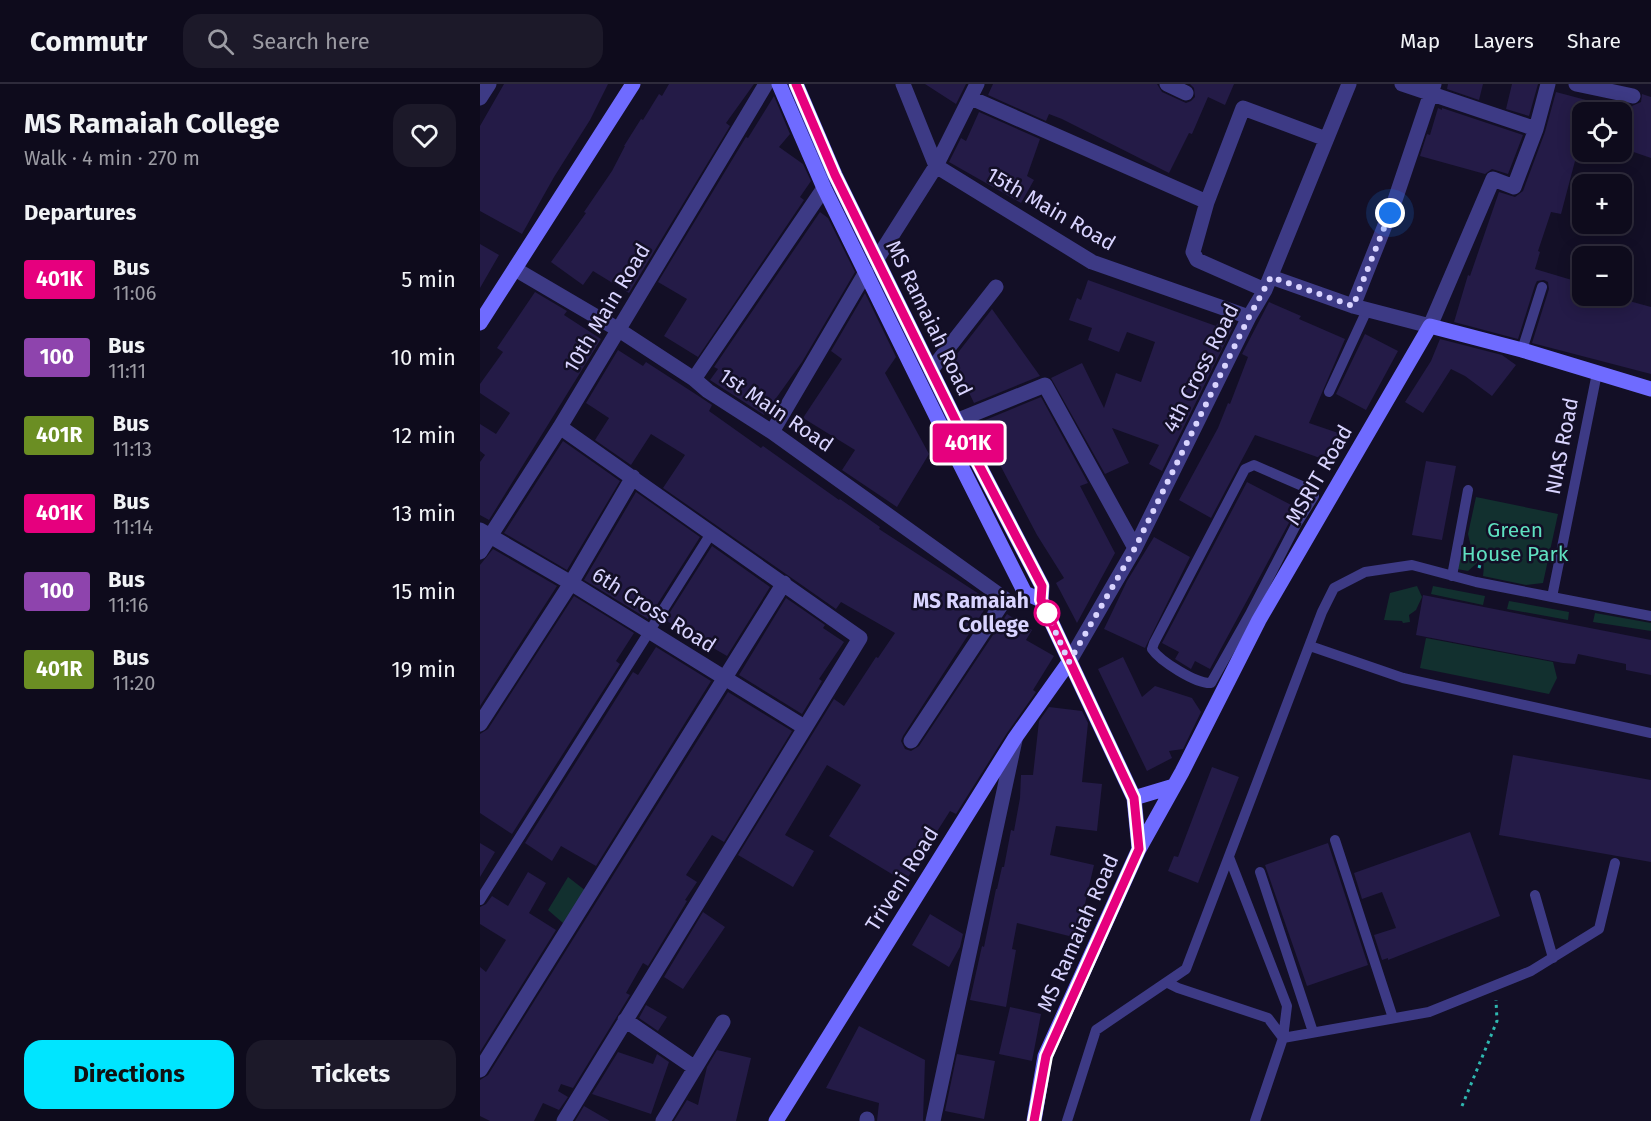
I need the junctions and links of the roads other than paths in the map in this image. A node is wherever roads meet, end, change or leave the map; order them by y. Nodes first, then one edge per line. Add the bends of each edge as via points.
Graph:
1 (489, 84) edge
2 (766, 84) edge
3 (779, 84) edge
4 (796, 84) edge
5 (903, 84) edge
6 (1167, 84) edge
7 (1349, 84) edge
8 (1402, 84) edge
9 (1548, 84) edge
10 (1576, 84) edge
11 (628, 87) edge
12 (1433, 89) edge
13 (974, 91) edge
14 (1186, 93) dead end
15 (1633, 96) dead end
16 (480, 98) edge
17 (1536, 129) junction
18 (1326, 139) junction
19 (936, 166) junction
20 (824, 188) junction
21 (1207, 202) junction
22 (878, 259) junction
23 (515, 268) junction
24 (866, 272) junction
25 (1268, 283) junction
26 (996, 287) dead end
27 (1542, 287) dead end
28 (1360, 308) junction
29 (1249, 317) junction
30 (480, 323) edge
31 (1430, 326) junction
32 (619, 330) junction
33 (1522, 350) junction
34 (931, 370) junction
35 (1597, 373) junction
36 (694, 379) junction
37 (1651, 389) edge
38 (1329, 392) dead end
39 (956, 421) junction
40 (560, 427) junction
41 (772, 432) junction
42 (633, 477) junction
43 (1468, 490) dead end
44 (712, 532) junction
45 (485, 533) edge
46 (1135, 548) junction
47 (480, 552) edge
48 (1452, 576) junction
49 (571, 583) junction
50 (784, 583) junction
51 (1551, 597) junction
52 (1005, 599) junction
53 (1041, 600) junction
54 (1651, 616) edge
55 (1255, 617) junction
56 (650, 633) junction
57 (1310, 646) junction
58 (1069, 662) junction
59 (724, 679) junction
60 (480, 724) edge
61 (804, 728) junction
62 (1651, 733) edge
63 (1015, 738) junction
64 (911, 741) dead end
65 (1174, 786) junction
66 (1134, 798) junction
67 (1335, 840) dead end
68 (1139, 849) junction
69 (1229, 856) junction
70 (1615, 863) dead end
71 (1260, 872) dead end
72 (1535, 895) dead end
73 (480, 900) edge
74 (1553, 958) junction
75 (1168, 983) junction
76 (1393, 1018) junction
77 (625, 1020) junction
78 (723, 1022) dead end
79 (1313, 1032) junction
80 (1283, 1038) junction
81 (695, 1068) junction
82 (480, 1070) edge
83 (564, 1121) edge
84 (663, 1121) edge
85 (776, 1121) edge
86 (933, 1121) edge
87 (1034, 1121) edge
88 (1066, 1121) edge
89 (1255, 1121) edge

1 - 16 street
2 - 32 street, 10th Main Road
3 - 20 main road, MS Ramaiah Road
4 - 22 main road, MS Ramaiah Road via 835,175
5 - 19 street
6 - 14 street
7 - 18 street, 4th Cross Road
8 - 12 street
9 - 17 street
10 - 15 street
11 - 23 main road
12 - 17 street
12 - 28 street
13 - 19 street
13 - 21 street
17 - 31 street via 1514,187 1493,179
18 - 21 street via 1243,108
18 - 25 street, 4th Cross Road
19 - 22 street
19 - 29 street, 15th Main Road via 1092,262
20 - 24 main road, MS Ramaiah Road
20 - 36 street
21 - 25 street via 1193,252 1197,260
22 - 34 main road, MS Ramaiah Road
23 - 30 main road
23 - 32 street, 1st Main Road
24 - 41 street
24 - 53 main road, MS Ramaiah Road via 1025,593
25 - 28 street
25 - 29 street, 4th Cross Road
26 - 34 street
27 - 33 lane
28 - 31 street
28 - 38 lane
29 - 46 street, 4th Cross Road
31 - 33 main road
31 - 55 main road, MSRIT Road
32 - 36 street, 1st Main Road
32 - 40 street, 10th Main Road
33 - 35 main road
34 - 39 main road, MS Ramaiah Road
35 - 37 main road
35 - 51 lane, NIAS Road
36 - 41 street, 1st Main Road
39 - 46 street via 1045,385
39 - 53 main road, MS Ramaiah Road via 1042,586
40 - 42 street
40 - 45 street, 10th Main Road
41 - 52 street, 1st Main Road
42 - 44 street
42 - 49 street
43 - 48 lane
44 - 50 street
44 - 56 lane
45 - 47 street, 10th Main Road
45 - 49 street, 6th Cross Road
46 - 58 street, 4th Cross Road
48 - 51 lane
48 - 57 lane via 1412,565 1365,572 1334,588
49 - 56 street, 6th Cross Road
49 - 60 street
50 - 59 street
50 - 61 street via 860,638
51 - 54 lane
52 - 53 street
52 - 64 street
53 - 58 main road, MS Ramaiah Road
55 - 55 lane via 1211,682 1196,680 1152,649 1245,469 1254,465 1309,489 1314,496 1297,523
55 - 65 main road, MSRIT Road
56 - 59 street, 6th Cross Road
56 - 73 lane
57 - 62 lane via 1403,678
57 - 69 lane
58 - 63 main road, Triveni Road
58 - 66 main road, MS Ramaiah Road
59 - 61 street, 6th Cross Road
59 - 82 street
61 - 77 street
63 - 85 main road, Triveni Road
63 - 86 street
65 - 66 main road
65 - 68 main road, MSRIT Road
66 - 68 main road, MS Ramaiah Road
67 - 76 lane
68 - 87 main road, MS Ramaiah Road via 1046,1056
69 - 75 lane via 1186,969
69 - 80 lane via 1287,1006
70 - 74 lane via 1599,929
71 - 79 lane
72 - 74 lane
74 - 76 lane via 1531,971 1429,1012
75 - 80 lane via 1268,1018
75 - 88 lane via 1096,1030
76 - 79 lane
77 - 81 street
77 - 83 street
78 - 81 street
79 - 80 lane
80 - 89 lane
81 - 84 street

